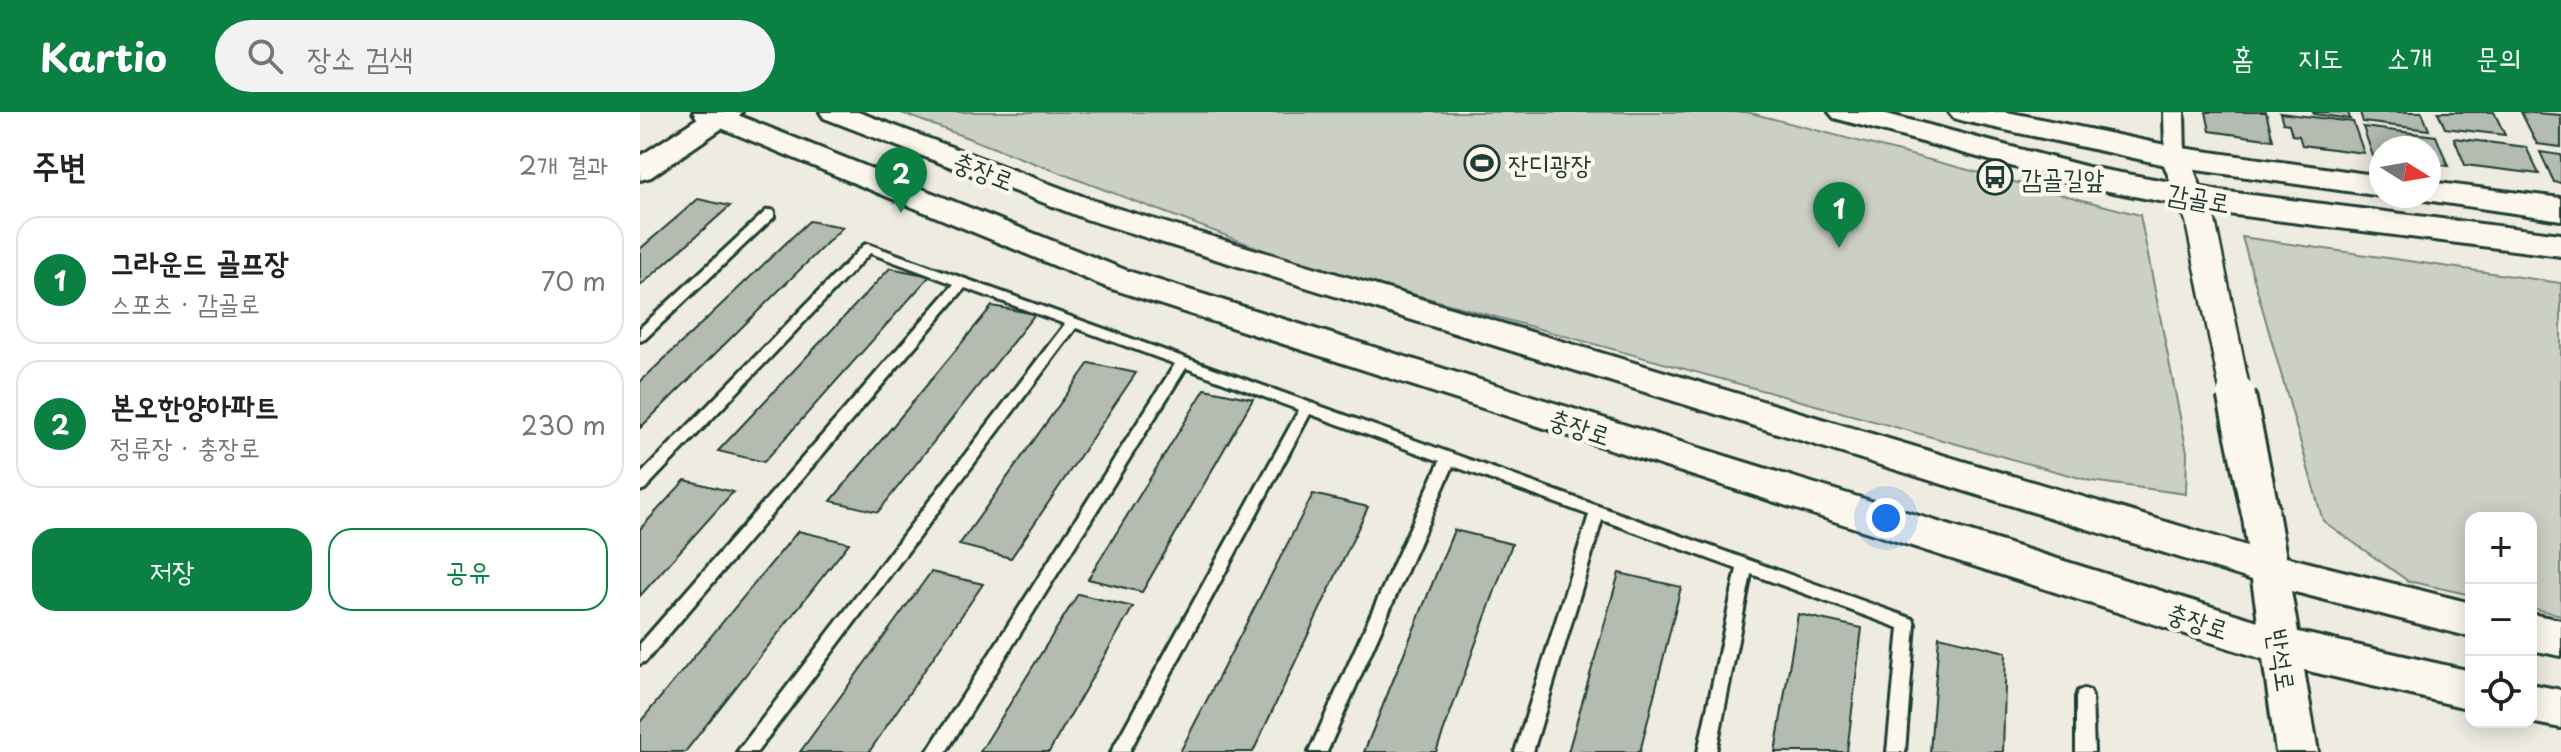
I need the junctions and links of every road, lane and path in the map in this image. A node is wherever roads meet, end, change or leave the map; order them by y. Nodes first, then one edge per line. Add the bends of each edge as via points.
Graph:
1 (687, 112) edge
2 (833, 112) edge
3 (1844, 112) edge
4 (1964, 112) edge
5 (2174, 112) edge
6 (718, 114) edge
7 (2175, 157) junction
8 (640, 168) edge
9 (2369, 184) edge
10 (2441, 194) edge
11 (2561, 209) edge
12 (2195, 210) junction
13 (770, 214) dead end
14 (2561, 245) edge
15 (963, 282) junction
16 (1074, 322) junction
17 (640, 336) edge
18 (1183, 362) junction
19 (1307, 407) junction
20 (1449, 458) junction
21 (640, 485) edge
22 (1597, 512) junction
23 (1745, 566) junction
24 (2268, 569) junction
25 (2465, 618) edge
26 (2537, 633) edge
27 (2561, 638) edge
28 (2280, 646) junction
29 (640, 656) edge
30 (2465, 689) edge
31 (2084, 697) dead end
32 (2537, 704) edge
33 (2561, 709) edge
34 (746, 752) edge
35 (936, 752) edge
36 (1120, 752) edge
37 (1318, 752) edge
38 (1524, 752) edge
39 (1707, 752) edge
40 (1896, 752) edge
41 (2085, 752) edge
42 (2297, 752) edge

1 - 8 main road
2 - 24 street, 충장로 via 1096,212
3 - 12 main road, 감골로
4 - 7 main road, 감골로
5 - 7 street
6 - 8 main road
6 - 28 street, 충장로 via 1117,279
7 - 9 main road, 감골로
7 - 12 street, 반석로
10 - 11 main road
12 - 14 main road, 감골로
12 - 24 street, 반석로, bridge
13 - 17 lane
15 - 16 lane
15 - 21 lane via 868,248
15 - 29 lane
16 - 18 lane
16 - 34 lane
18 - 19 lane
18 - 35 lane
19 - 20 lane
19 - 36 lane
20 - 22 lane
20 - 37 lane
22 - 23 lane
22 - 38 lane
23 - 39 lane
23 - 40 lane via 1907,624
24 - 25 street, 충장로
24 - 28 street, 반석로
26 - 27 street
28 - 30 street, 충장로
28 - 42 street, 반석로
31 - 41 lane
32 - 33 street

